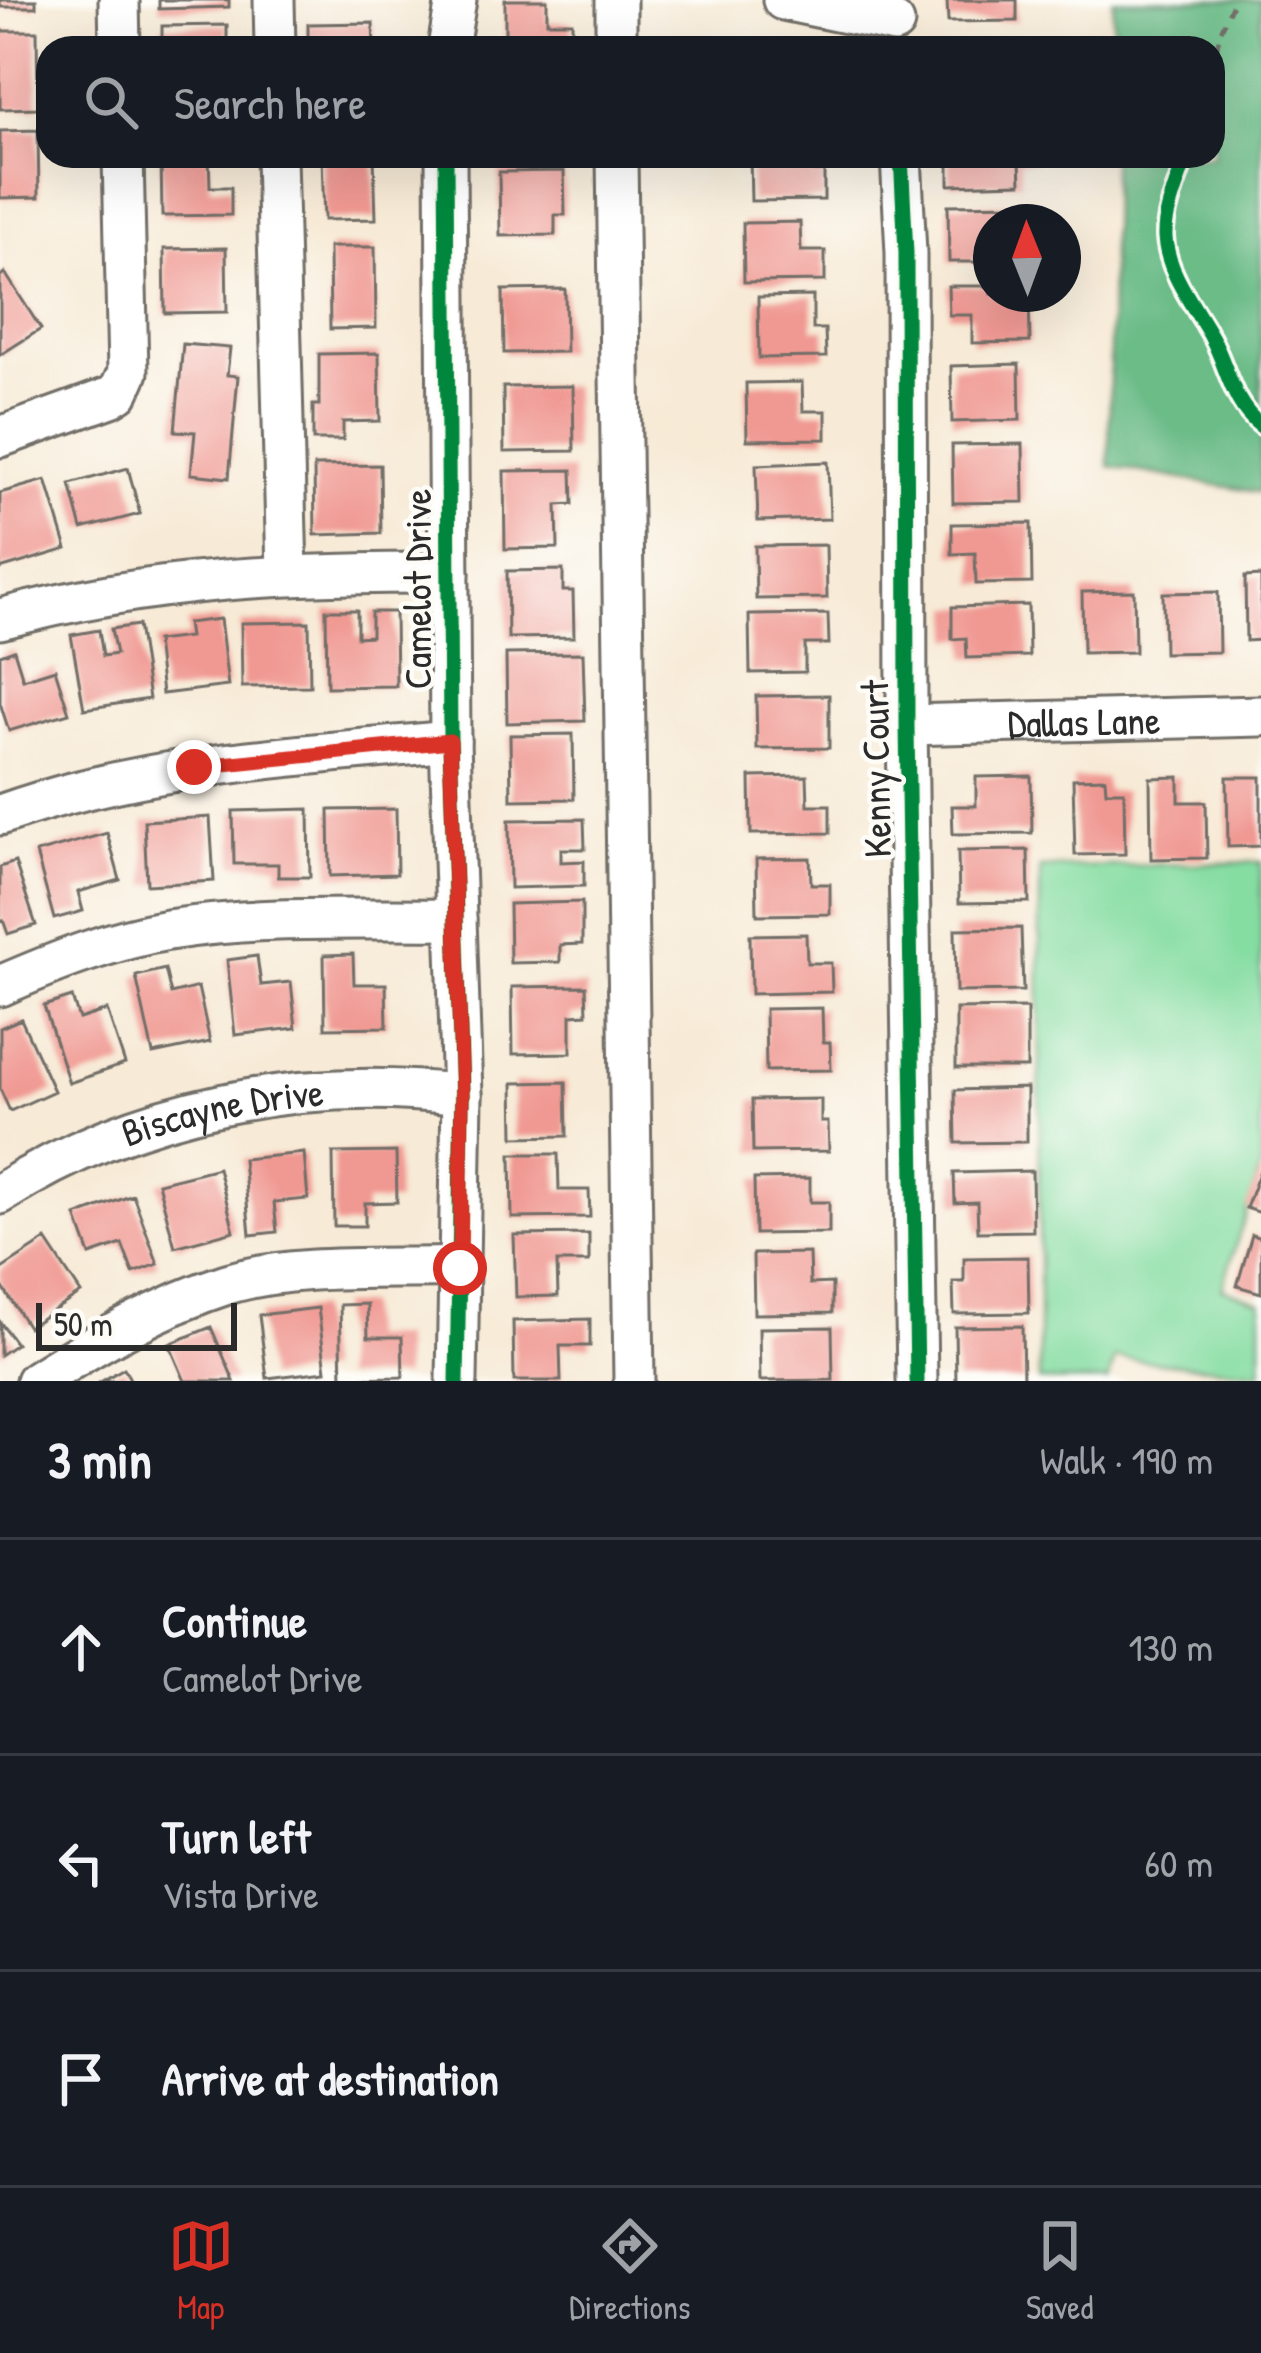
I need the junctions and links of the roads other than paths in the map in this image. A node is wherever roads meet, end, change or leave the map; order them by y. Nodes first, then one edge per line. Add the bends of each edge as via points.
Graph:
1 (118, 0) edge
2 (274, 0) edge
3 (456, 0) edge
4 (616, 0) edge
5 (783, 0) edge
6 (894, 24) edge
7 (120, 36) edge
8 (274, 36) edge
9 (450, 36) edge
10 (616, 36) edge
11 (123, 168) edge
12 (276, 168) edge
13 (446, 168) edge
14 (617, 168) edge
15 (902, 168) edge
16 (0, 437) edge
17 (287, 573) junction
18 (449, 573) junction
19 (0, 620) edge
20 (1261, 716) edge
21 (907, 725) junction
22 (450, 741) junction
23 (0, 814) edge
24 (456, 919) junction
25 (0, 986) edge
26 (462, 1095) junction
27 (0, 1195) edge
28 (460, 1268) junction
29 (36, 1381) edge
30 (457, 1381) edge
31 (634, 1381) edge
32 (917, 1381) edge

1 - 7 street
2 - 8 street
3 - 9 street
4 - 10 street
5 - 6 street
11 - 16 street via 128,372 111,397
12 - 17 street
13 - 18 street, Camelot Drive
14 - 31 street
15 - 21 street, Kenny Court
17 - 18 street
17 - 19 street via 170,584
18 - 22 street, Camelot Drive
20 - 21 street, Dallas Lane
21 - 32 street, Kenny Court
22 - 23 street via 194,767
22 - 24 street, Camelot Drive
24 - 25 street via 166,931
24 - 26 street, Camelot Drive
26 - 27 street, Biscayne Drive via 393,1086 237,1100 111,1140
26 - 28 street, Camelot Drive
28 - 29 street via 302,1272 230,1283 141,1319
28 - 30 street, Camelot Drive

